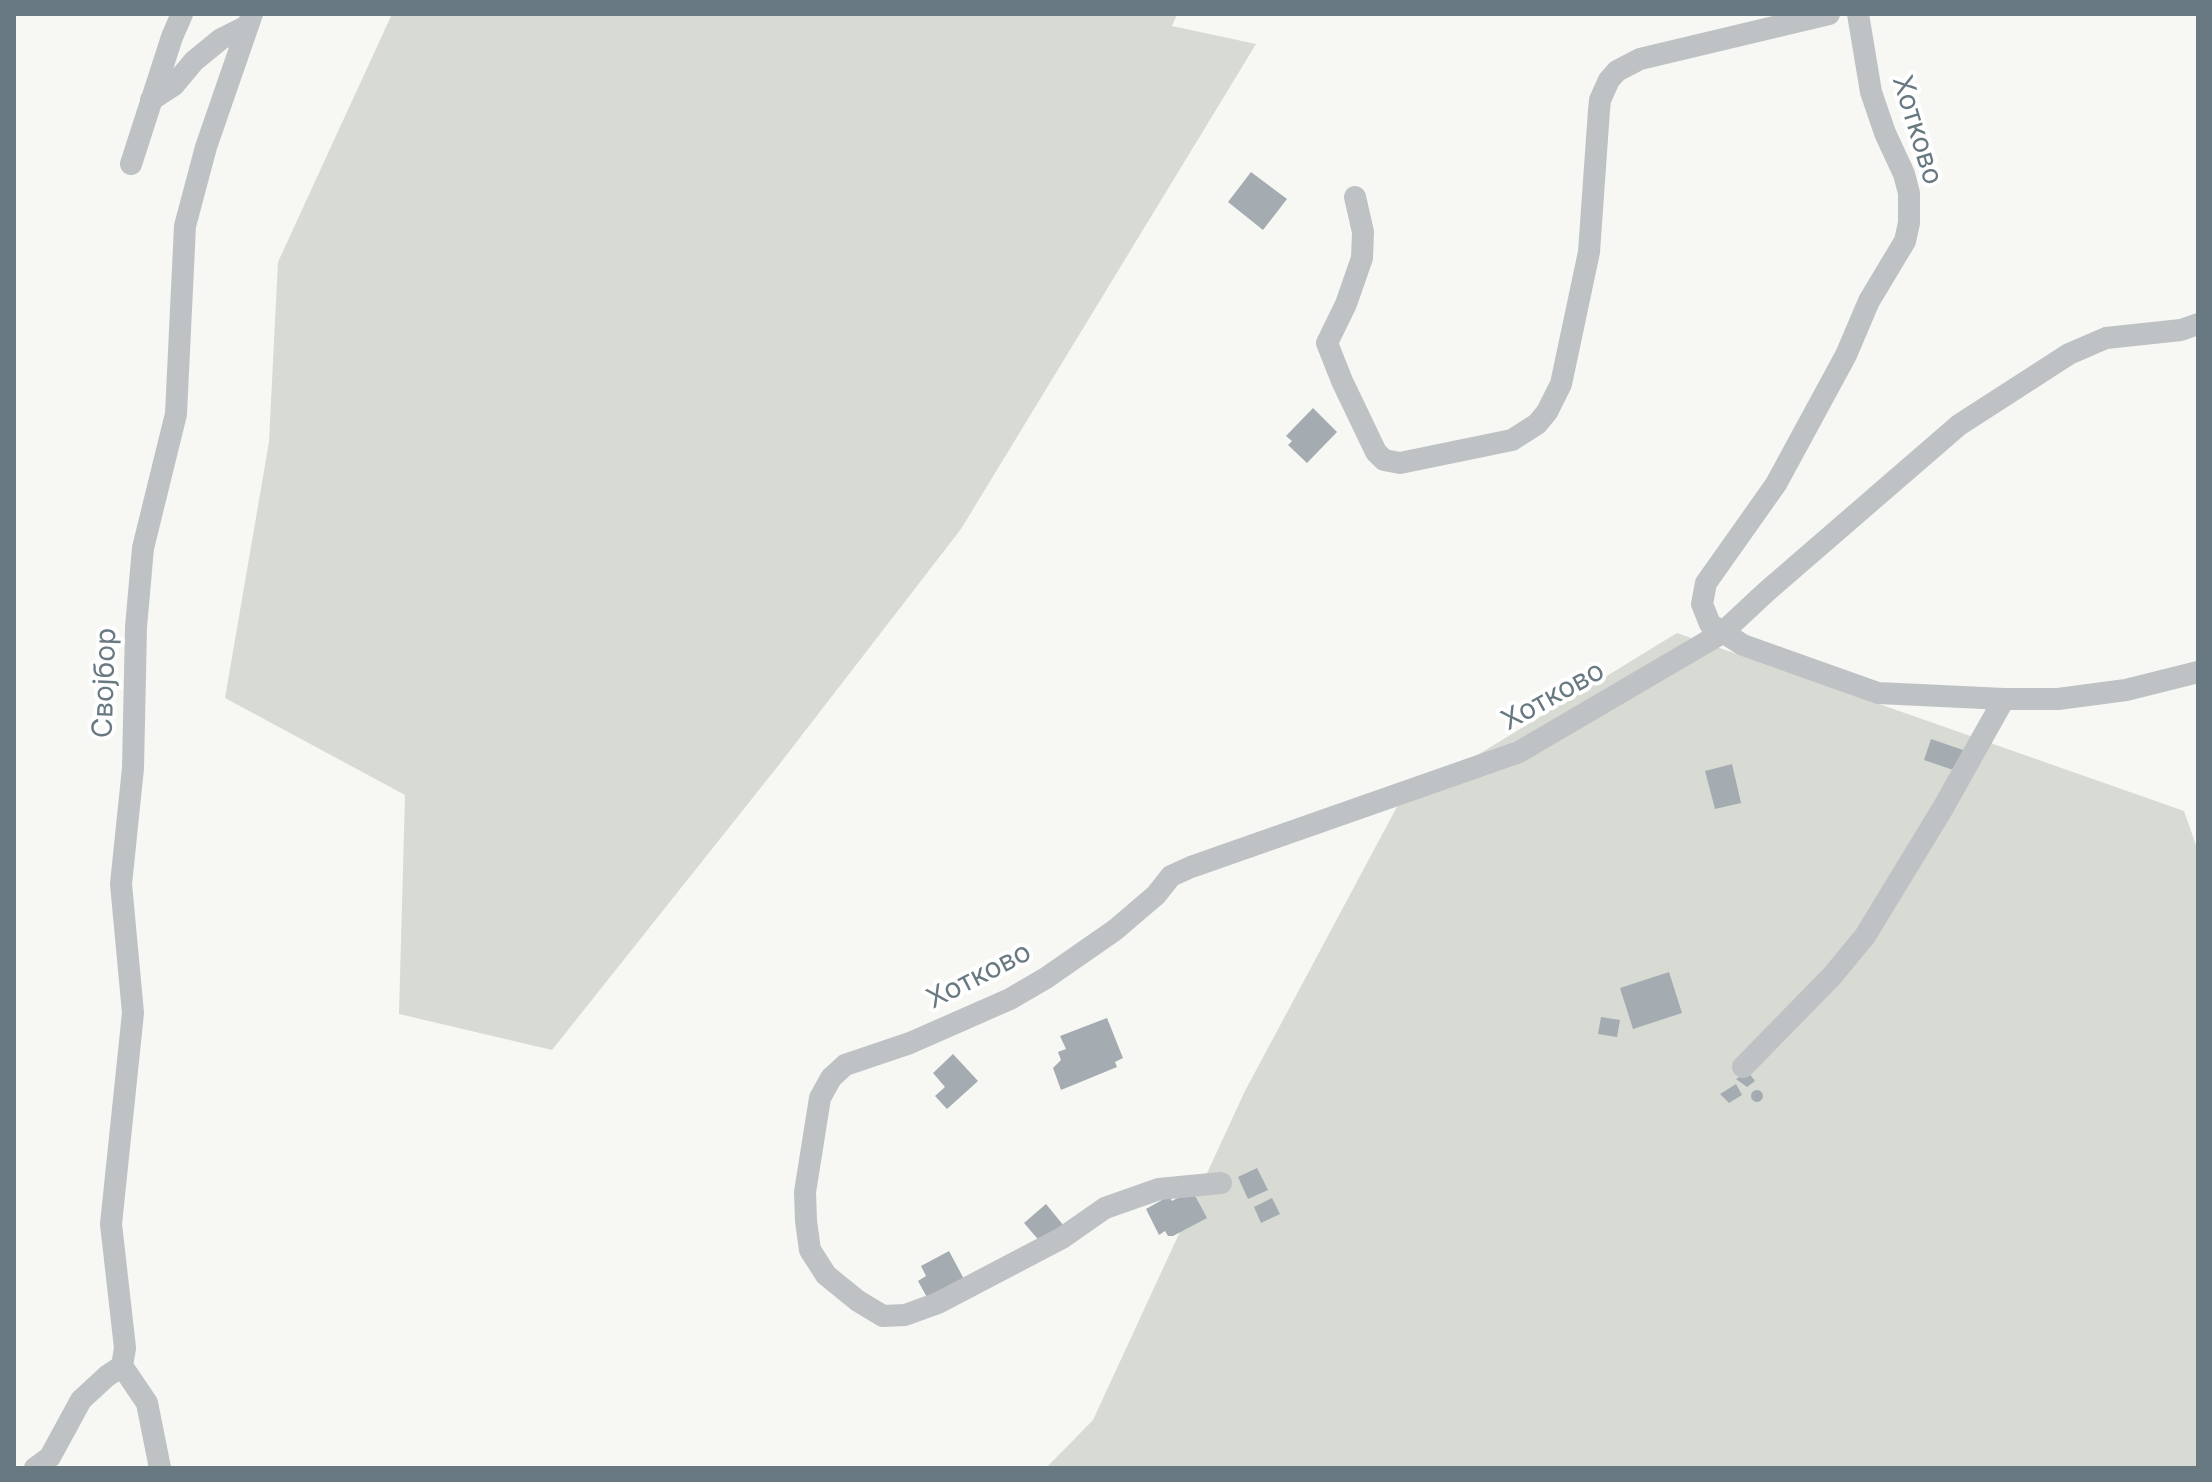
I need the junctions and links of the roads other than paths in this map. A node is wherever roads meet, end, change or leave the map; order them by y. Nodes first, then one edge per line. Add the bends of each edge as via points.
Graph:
1 (182, 14) edge
2 (1829, 14) edge
3 (1858, 14) edge
4 (250, 20) edge
5 (151, 100) junction
6 (131, 164) dead end
7 (1355, 197) dead end
8 (2198, 324) edge
9 (1722, 633) junction
10 (2198, 672) edge
11 (2004, 699) junction
12 (1743, 1067) dead end
13 (1221, 1183) dead end
14 (122, 1366) junction
15 (35, 1468) edge
16 (160, 1468) edge

1 - 5 street
2 - 7 street via 1640,59 1609,80 1600,100 1589,252 1561,384 1537,424 1512,440 1400,463 1376,452 1327,343 1362,258
3 - 9 street, Хотково via 1871,92 1909,193 1905,241 1776,484 1706,583 1702,604 1710,624
4 - 5 street
4 - 14 street, Својбор via 185,226 176,414 143,548 133,768 121,884 133,1013 111,1224 125,1348
5 - 6 street
8 - 9 street, Хотково via 2106,338 2069,354 1972,417
9 - 11 street via 1878,693
9 - 13 street, Хотково via 1519,752 1171,876 1115,930 1010,999 845,1065 820,1098 805,1192 806,1221 810,1250 826,1275 883,1316 905,1315 1062,1238 1105,1208 1159,1189
10 - 11 street via 2126,690
11 - 12 street via 1865,936
14 - 15 street via 81,1400 50,1457
14 - 16 street via 147,1403

